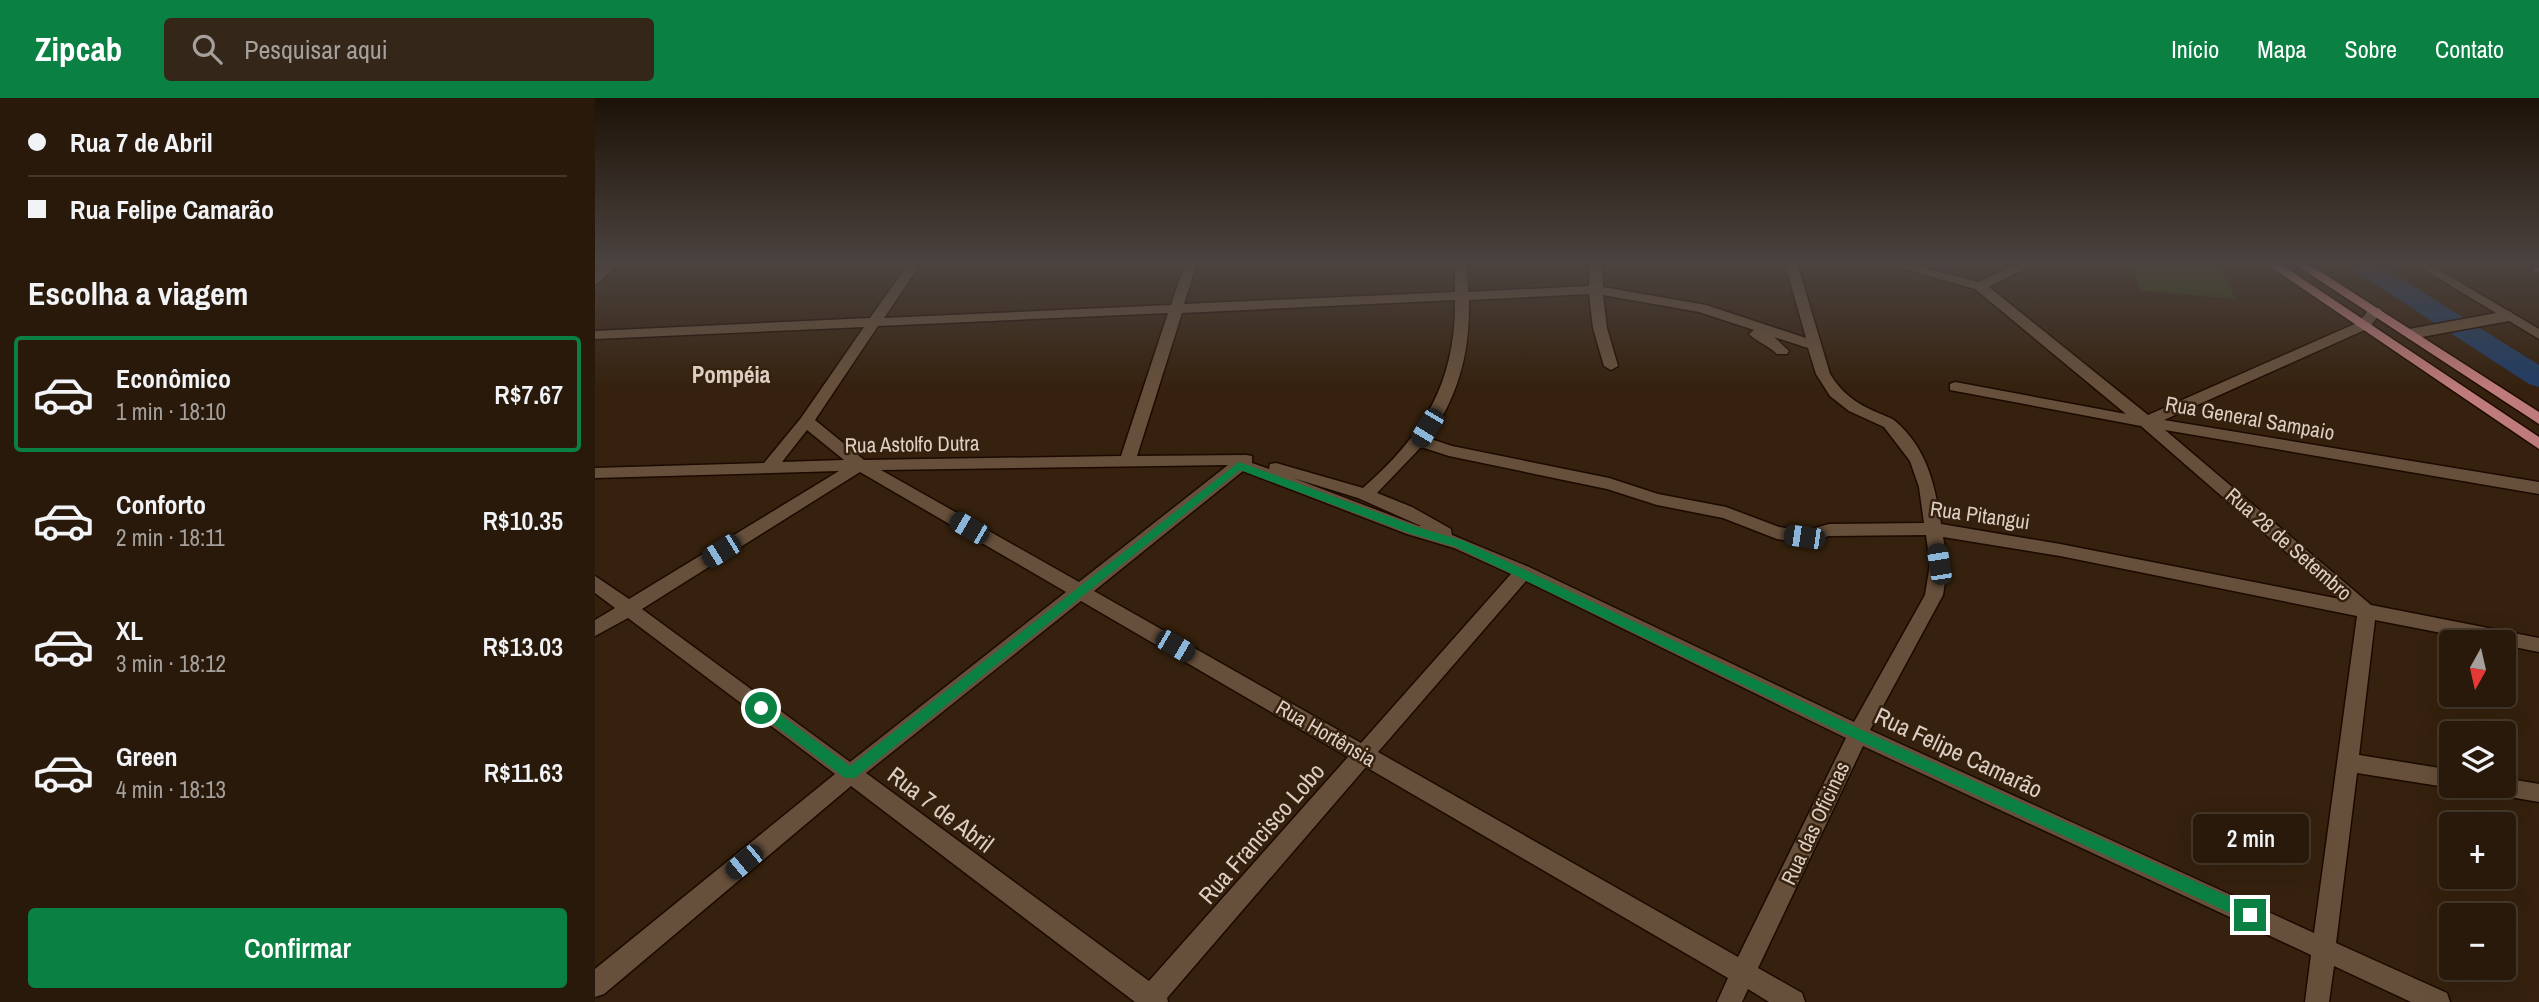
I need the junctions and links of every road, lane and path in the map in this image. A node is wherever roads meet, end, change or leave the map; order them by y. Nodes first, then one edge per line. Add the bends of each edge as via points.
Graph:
1 (887, 305) edge
2 (1233, 305) edge
3 (1461, 305) edge
4 (1597, 305) edge
5 (1668, 305) edge
6 (1687, 305) edge
7 (1803, 305) edge
8 (2003, 305) edge
9 (2335, 305) edge
10 (2366, 305) edge
11 (2490, 305) edge
12 (1176, 308) junction
13 (2375, 311) junction
14 (2508, 316) junction
15 (876, 322) junction
16 (2364, 325) junction
17 (2413, 333) junction
18 (595, 335) edge
19 (2539, 335) edge
20 (1814, 345) junction
21 (1782, 351) dead end
22 (1611, 366) dead end
23 (1955, 387) dead end
24 (2539, 419) edge
25 (806, 421) junction
26 (2146, 422) junction
27 (1419, 441) junction
28 (2539, 444) edge
29 (1128, 462) junction
30 (1238, 462) junction
31 (860, 465) junction
32 (768, 469) junction
33 (595, 473) edge
34 (2539, 488) edge
35 (1365, 495) junction
36 (1934, 529) junction
37 (1460, 544) junction
38 (1523, 572) junction
39 (595, 583) edge
40 (1079, 591) junction
41 (628, 608) junction
42 (2367, 611) junction
43 (595, 629) edge
44 (2539, 645) edge
45 (1858, 734) junction
46 (1365, 756) junction
47 (2346, 762) junction
48 (850, 774) junction
49 (2439, 777) edge
50 (2516, 789) edge
51 (2539, 793) edge
52 (2324, 948) junction
53 (1744, 974) junction
54 (595, 985) edge
55 (1151, 1001) edge
56 (1729, 1002) edge
57 (1793, 1002) edge
58 (2317, 1002) edge
59 (2438, 1002) edge

1 - 15 street
2 - 12 street
3 - 27 street via 1460,349 1450,386
4 - 22 street via 1601,342
5 - 21 street via 1772,341
6 - 20 street
7 - 20 street, Rua das Oficinas
8 - 26 street, Rua 28 de Setembro
9 - 16 main road
10 - 13 main road
11 - 14 street
12 - 15 street
12 - 29 street
13 - 16 street
13 - 17 main road
14 - 17 street
14 - 19 street
15 - 18 street
15 - 25 street
16 - 26 street
16 - 28 main road
17 - 24 main road
20 - 36 street, Rua das Oficinas via 1835,393 1854,408 1889,424 1918,460
23 - 26 street, Rua General Sampaio
25 - 31 street, Rua Hortênsia
25 - 32 street
26 - 34 street, Rua General Sampaio
26 - 42 street, Rua 28 de Setembro
27 - 35 street
27 - 36 street, Rua Pitangui via 1726,513 1777,533 1804,537 1829,530
29 - 30 street, Rua Astolfo Dutra
29 - 31 street, Rua Astolfo Dutra
30 - 35 street, Rua Felipe Camarão
30 - 37 street, Rua Felipe Camarão
30 - 40 street
31 - 32 street, Rua Astolfo Dutra
31 - 40 street, Rua Hortênsia
31 - 41 street
32 - 33 street, Rua Astolfo Dutra
35 - 37 street, Rua Felipe Camarão via 1424,519
36 - 42 street, Rua Pitangui
36 - 45 street, Rua das Oficinas via 1939,564 1934,595
37 - 38 street, Rua Felipe Camarão
38 - 45 street, Rua Felipe Camarão
38 - 46 street, Rua Francisco Lobo
39 - 41 street, Rua 7 de Abril
40 - 46 street, Rua Hortênsia
40 - 48 street
41 - 43 street
41 - 48 street, Rua 7 de Abril
42 - 44 street, Rua Pitangui
42 - 47 street, Rua 28 de Setembro
45 - 52 street, Rua Felipe Camarão
45 - 53 street, Rua das Oficinas
46 - 53 street, Rua Hortênsia
46 - 55 street, Rua Francisco Lobo
47 - 49 street
47 - 52 street, Rua 28 de Setembro
48 - 54 street
48 - 55 street, Rua 7 de Abril
50 - 51 street
52 - 58 street, Rua 28 de Setembro
52 - 59 street, Rua Felipe Camarão
53 - 56 street, Rua das Oficinas
53 - 57 street, Rua Hortênsia

